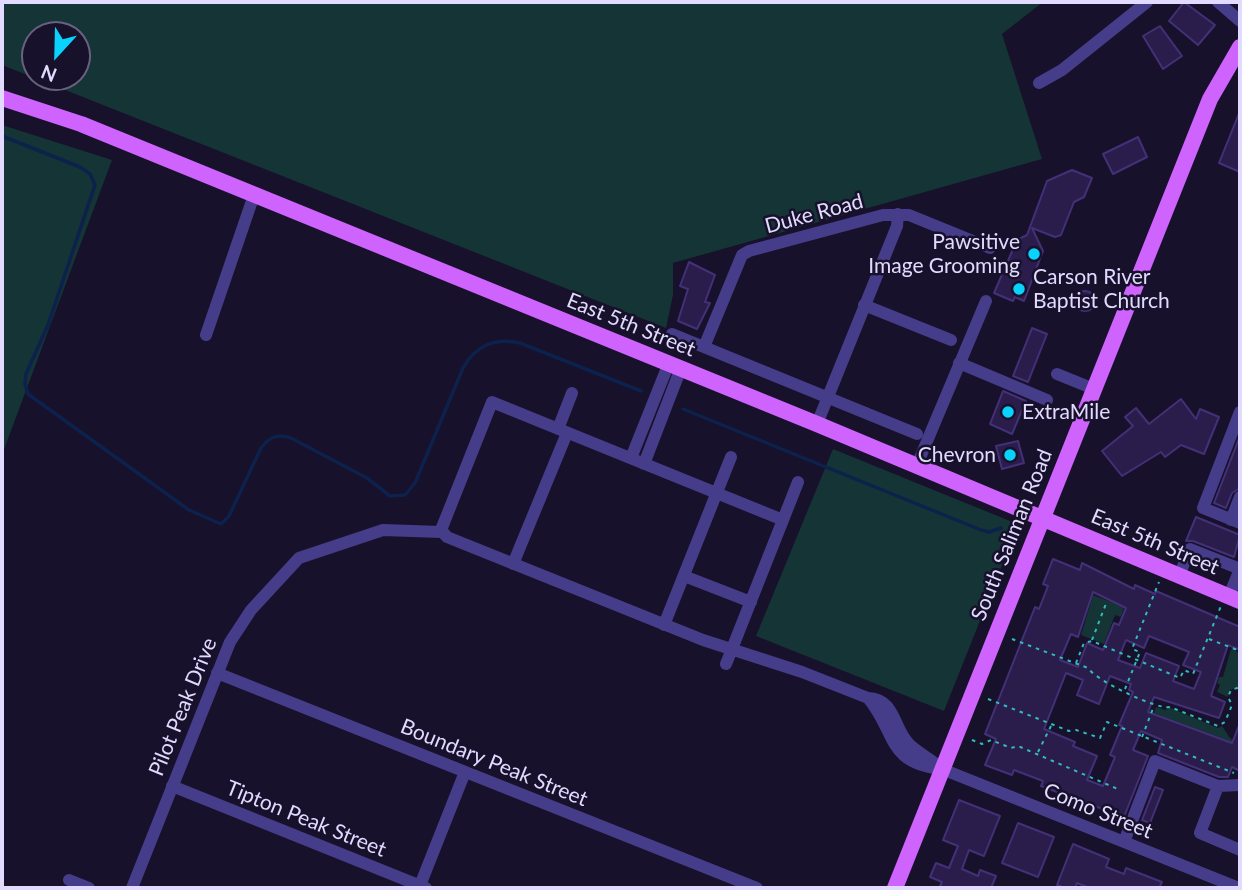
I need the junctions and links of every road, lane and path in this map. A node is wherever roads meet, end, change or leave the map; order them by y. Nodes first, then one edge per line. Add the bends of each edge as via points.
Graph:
1 (1147, 2) edge
2 (1218, 2) edge
3 (1240, 21) edge
4 (1240, 47) edge
5 (1039, 83) dead end
6 (2, 98) edge
7 (254, 195) junction
8 (898, 214) junction
9 (990, 248) dead end
10 (986, 302) dead end
11 (864, 305) junction
12 (672, 334) dead end
13 (206, 335) dead end
14 (951, 340) dead end
15 (704, 347) junction
16 (959, 363) junction
17 (675, 366) junction
18 (1058, 374) dead end
19 (1094, 389) junction
20 (572, 393) dead end
21 (827, 397) junction
22 (1047, 400) dead end
23 (1240, 412) edge
24 (817, 424) junction
25 (563, 431) junction
26 (917, 434) dead end
27 (731, 457) dead end
28 (637, 461) junction
29 (917, 465) junction
30 (798, 482) dead end
31 (716, 493) junction
32 (1240, 497) edge
33 (1042, 517) junction
34 (783, 520) junction
35 (1236, 521) edge
36 (441, 532) junction
37 (513, 564) junction
38 (1240, 569) edge
39 (684, 576) junction
40 (1179, 576) junction
41 (1160, 580) dead end
42 (1230, 600) edge
43 (1107, 601) dead end
44 (751, 603) junction
45 (664, 625) junction
46 (1208, 638) junction
47 (1012, 639) dead end
48 (1092, 641) junction
49 (732, 649) junction
50 (1240, 651) edge
51 (1137, 661) junction
52 (726, 664) dead end
53 (1076, 664) junction
54 (217, 673) junction
55 (1240, 687) edge
56 (1125, 690) junction
57 (988, 699) dead end
58 (1155, 705) junction
59 (1052, 725) junction
60 (1142, 738) junction
61 (972, 740) dead end
62 (1037, 753) junction
63 (942, 769) junction
64 (465, 772) junction
65 (1240, 776) edge
66 (1240, 785) edge
67 (172, 786) junction
68 (1218, 786) junction
69 (1120, 790) dead end
70 (1124, 842) junction
71 (1240, 850) edge
72 (69, 880) dead end
73 (421, 887) edge
74 (89, 888) edge
75 (132, 888) edge
76 (757, 888) edge
77 (895, 888) edge
78 (1239, 888) edge

1 - 5 street
2 - 3 street
4 - 19 main road, South Saliman Road via 1210,99
6 - 7 main road, East 5th Street via 81,124
7 - 13 street
7 - 17 main road, East 5th Street
8 - 9 street, Duke Road
8 - 11 street
8 - 15 street, Duke Road via 742,255
10 - 16 street
11 - 14 street
11 - 21 street
12 - 15 street
15 - 21 street
16 - 22 street
16 - 29 street
17 - 24 main road, East 5th Street
17 - 28 street
18 - 19 street
19 - 33 main road, South Saliman Road
20 - 25 street
21 - 24 street
21 - 26 street
23 - 35 street via 1202,508
24 - 29 main road, East 5th Street
25 - 28 street
25 - 36 street via 492,402
25 - 37 street
27 - 31 street
28 - 31 street
29 - 33 main road, East 5th Street
30 - 34 street
31 - 34 street
31 - 39 street
32 - 35 street
33 - 40 main road, East 5th Street
33 - 63 main road, South Saliman Road
34 - 44 street
36 - 37 street, Como Street
36 - 54 street, Pilot Peak Drive via 383,530 299,558 242,621
37 - 45 street, Como Street
38 - 40 street via 1190,549
38 - 42 street
39 - 44 street
39 - 45 street
40 - 42 main road, East 5th Street
41 - 51 path via 1132,649 1140,652
42 - 46 path
43 - 48 path
44 - 49 street
45 - 49 street, Como Street
46 - 50 path
46 - 51 path via 1193,674 1184,670 1181,678
47 - 53 path
48 - 51 path
48 - 53 path via 1084,643
49 - 52 street
49 - 63 street, Como Street via 884,702 890,723
51 - 56 path
53 - 56 path
54 - 64 street, Boundary Peak Street
54 - 67 street, Pilot Peak Drive
55 - 58 path via 1231,690 1232,705 1225,722 1218,726
56 - 58 path
57 - 59 path
58 - 60 path
59 - 60 path via 1100,738 1107,722
59 - 62 path
60 - 65 path
61 - 62 path via 982,744 991,740
62 - 69 path
63 - 70 street, Como Street
63 - 77 main road, South Saliman Road
64 - 73 street
64 - 76 street, Boundary Peak Street
66 - 68 street
67 - 73 street, Tipton Peak Street
67 - 75 street, Pilot Peak Drive
68 - 70 street via 1155,761
68 - 71 street via 1200,833
70 - 78 street, Como Street
72 - 74 street

